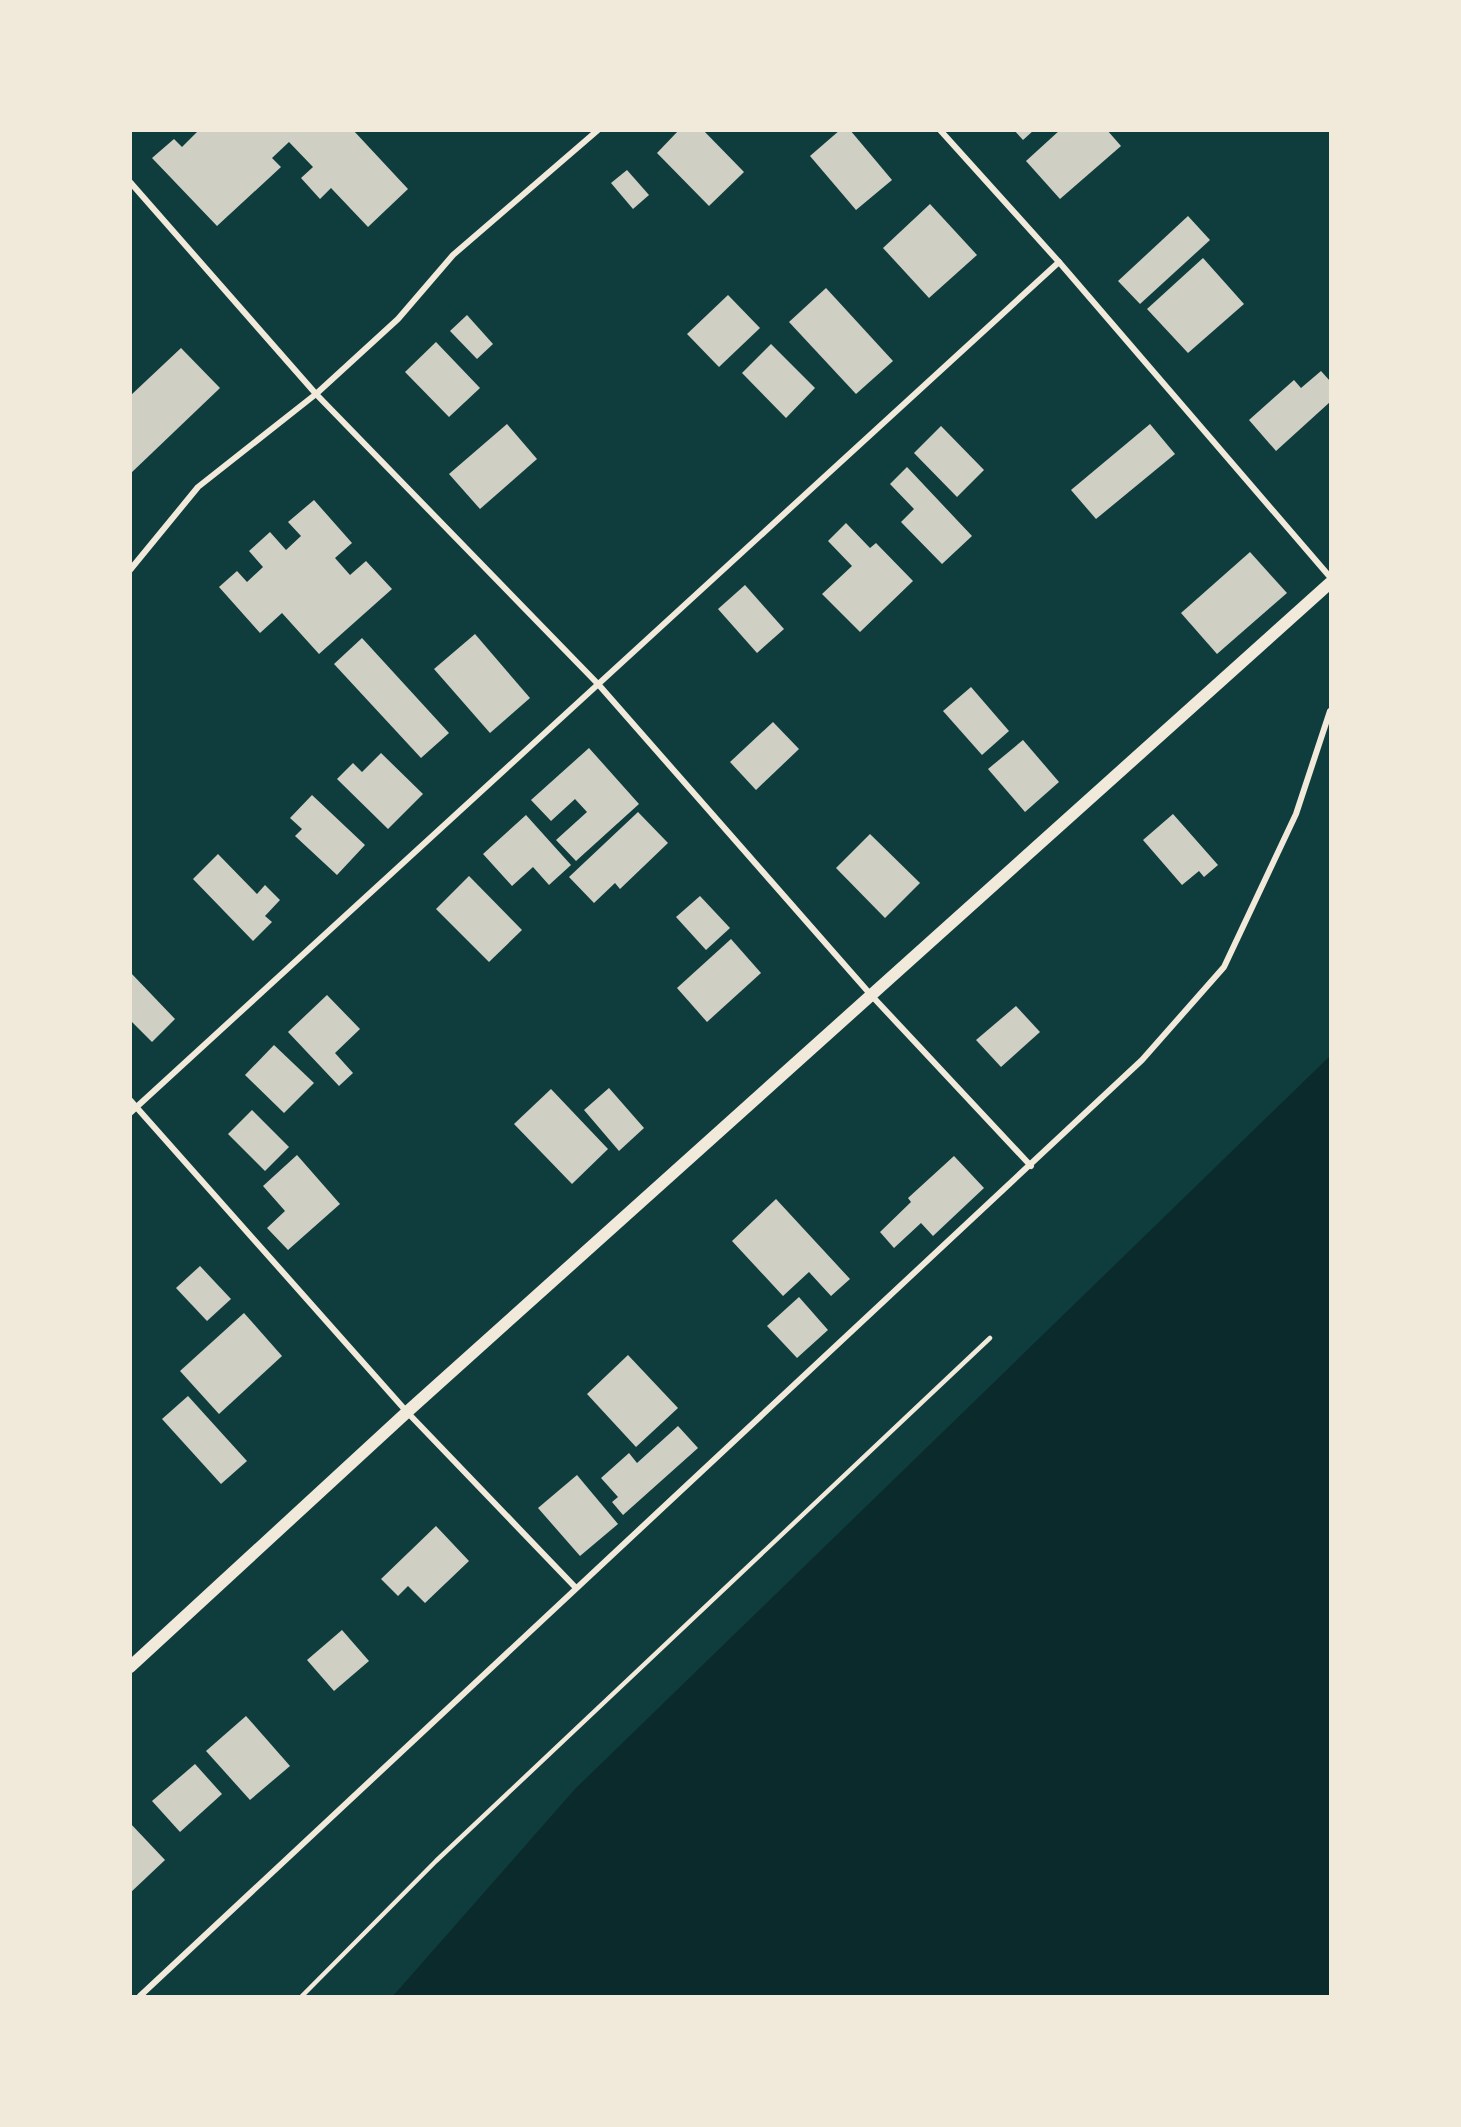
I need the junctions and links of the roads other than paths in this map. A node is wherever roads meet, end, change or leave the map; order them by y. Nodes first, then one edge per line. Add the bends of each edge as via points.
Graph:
1 (598, 130) edge
2 (940, 130) edge
3 (130, 182) edge
4 (1059, 262) junction
5 (316, 394) junction
6 (130, 570) edge
7 (1330, 577) edge
8 (1330, 583) edge
9 (598, 684) junction
10 (1330, 711) edge
11 (871, 995) junction
12 (130, 1100) edge
13 (137, 1107) junction
14 (130, 1113) edge
15 (1031, 1166) junction
16 (990, 1338) dead end
17 (407, 1412) junction
18 (576, 1588) junction
19 (130, 1666) edge
20 (140, 1996) edge
21 (302, 1996) edge

1 - 5 street via 453,255 399,319
2 - 4 street
3 - 5 street
4 - 7 street
4 - 9 street
5 - 6 street via 198,487
5 - 9 street
8 - 11 main road
9 - 11 street
9 - 13 street
10 - 15 street via 1296,814 1224,967 1142,1060
11 - 15 street
11 - 17 main road
12 - 13 street
13 - 14 street
13 - 17 street
15 - 18 street
16 - 21 lane via 436,1862
17 - 18 street
17 - 19 main road
18 - 20 street

